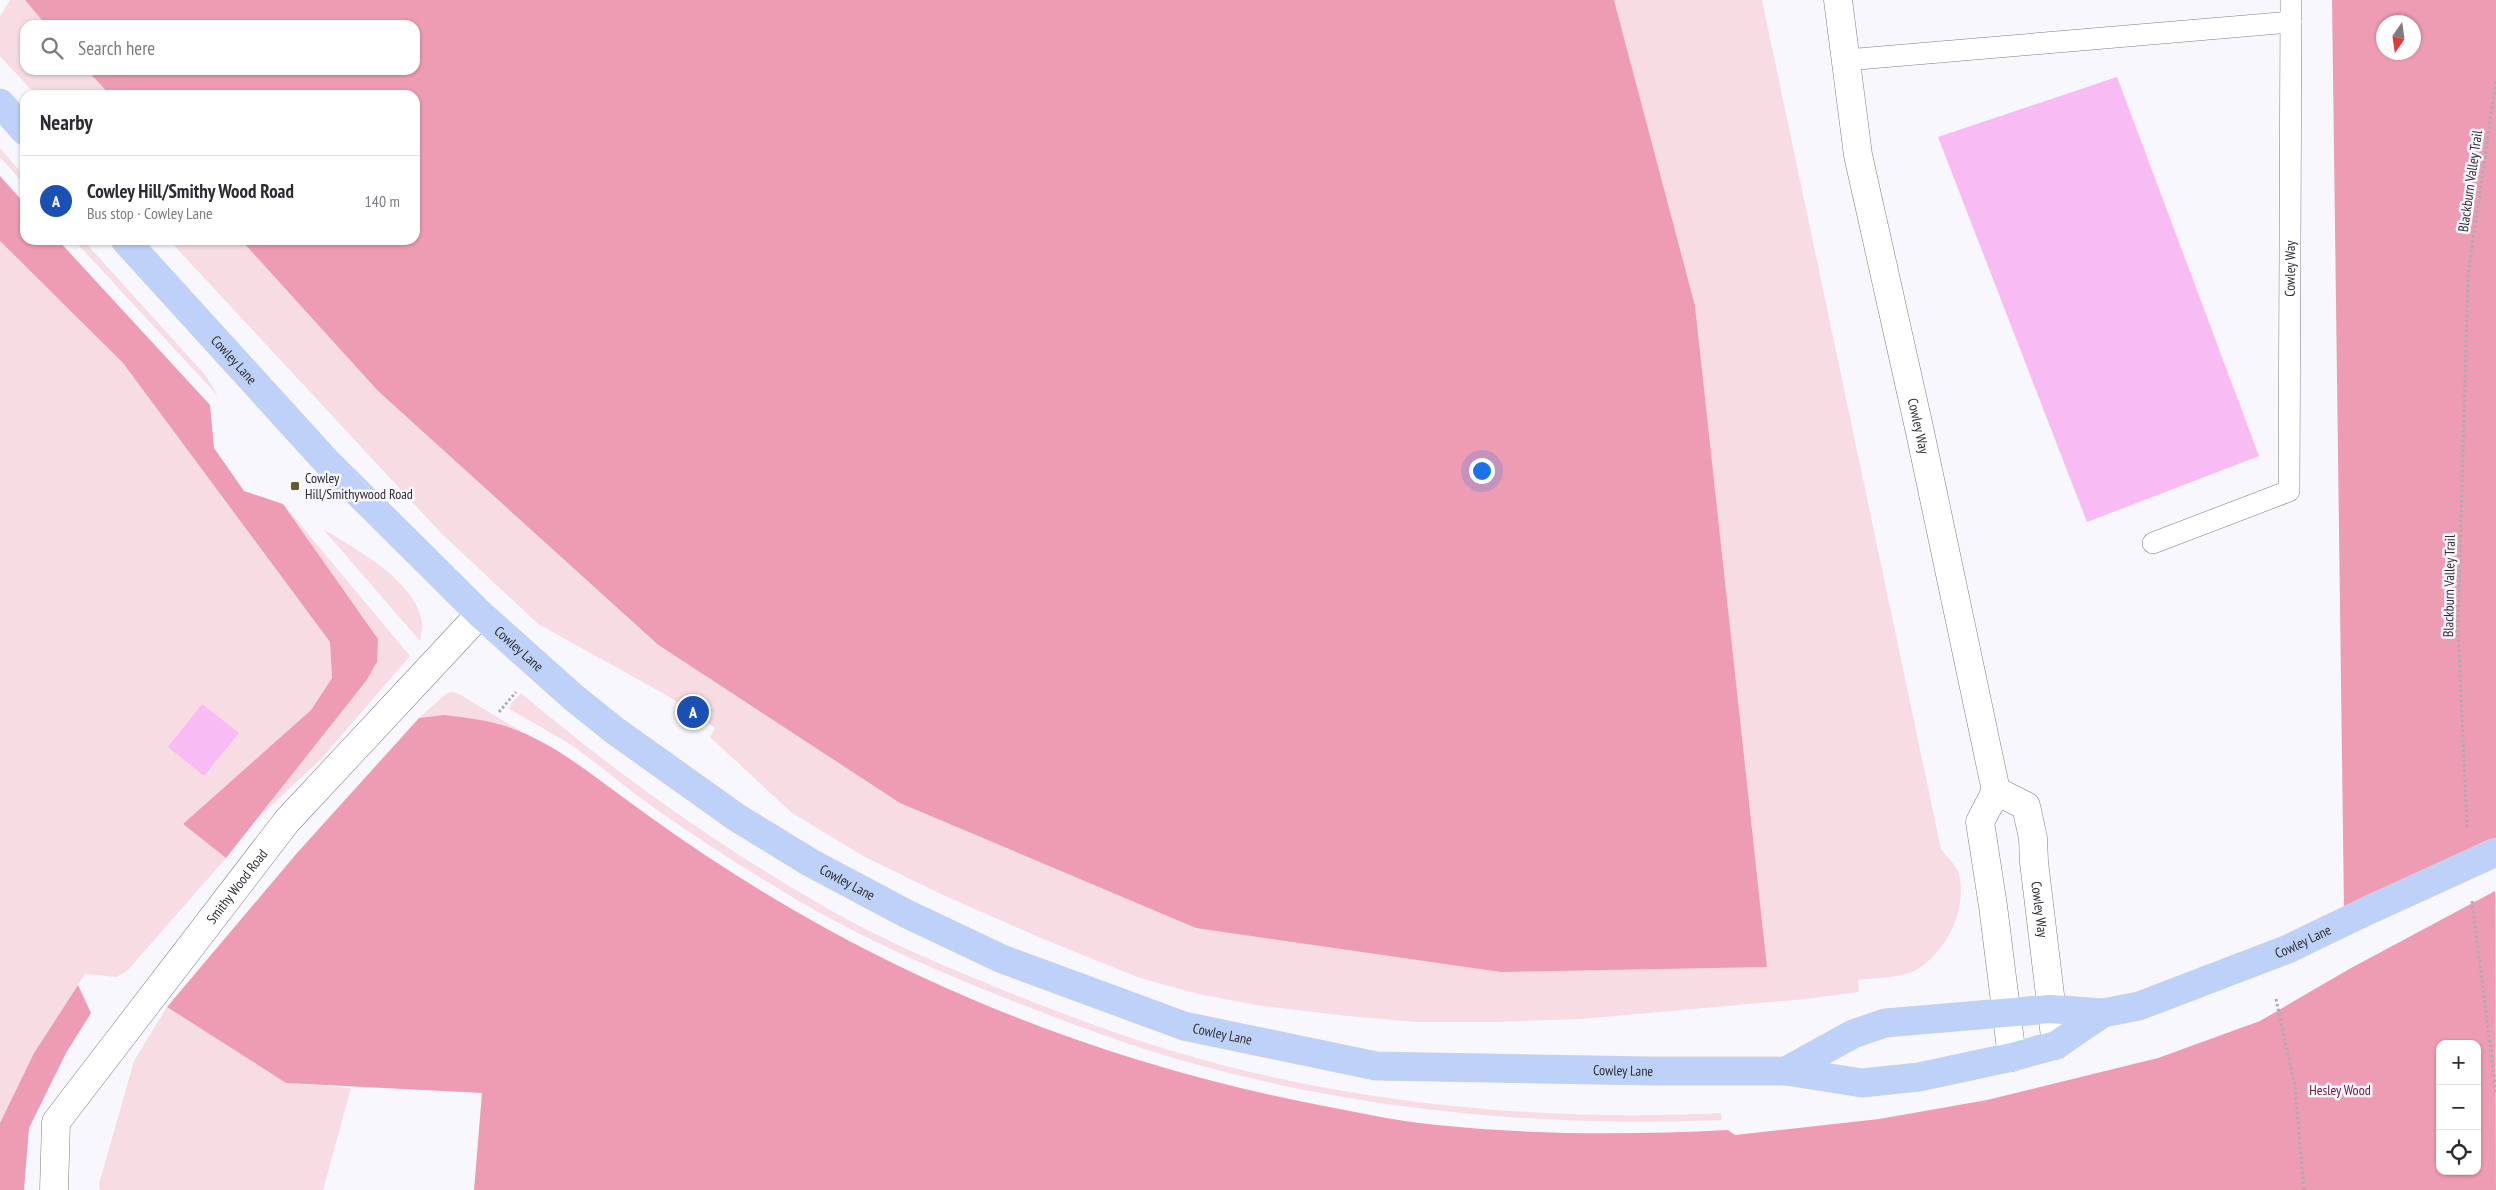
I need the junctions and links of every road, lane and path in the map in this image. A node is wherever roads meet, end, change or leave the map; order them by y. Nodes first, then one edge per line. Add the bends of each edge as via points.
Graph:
1 (1838, 0) edge
2 (2291, 0) edge
3 (2291, 22) junction
4 (1846, 60) junction
5 (2496, 80) edge
6 (0, 104) edge
7 (20, 126) edge
8 (130, 245) edge
9 (2153, 543) dead end
10 (480, 614) junction
11 (520, 687) dead end
12 (499, 712) dead end
13 (1996, 791) junction
14 (2468, 833) dead end
15 (2496, 852) edge
16 (2471, 892) dead end
17 (2276, 999) dead end
18 (2050, 1009) junction
19 (2006, 1012) junction
20 (2103, 1013) junction
21 (2056, 1045) junction
22 (2012, 1057) junction
23 (1786, 1071) junction
24 (2496, 1092) edge
25 (54, 1190) edge
26 (2304, 1190) edge

1 - 4 street, Cowley Way
2 - 3 lane, Cowley Way
3 - 4 lane
3 - 9 lane, Cowley Way via 2289,491
4 - 13 street, Cowley Way via 1858,155
5 - 14 path, Blackburn Valley Trail via 2468,275 2458,628
6 - 7 main road
8 - 10 main road, Cowley Lane via 326,461
10 - 23 main road, Cowley Lane via 614,730 736,817 811,863 906,914 1002,959 1184,1026 1376,1066
10 - 25 street, Smithy Wood Road via 288,821 56,1122
11 - 12 path
13 - 18 street, Cowley Way via 2026,806 2033,838
13 - 19 street via 1980,822
15 - 20 main road, Cowley Lane, bridge via 2264,958 2139,1006
16 - 24 path
17 - 26 path via 2295,1087
18 - 19 main road, Cowley Lane
18 - 20 main road, Cowley Lane
18 - 21 street, Cowley Way
19 - 22 street
19 - 23 main road, Cowley Lane via 1885,1023 1853,1034
20 - 21 main road, Cowley Lane
21 - 22 main road, Cowley Lane
22 - 23 main road, Cowley Lane via 1918,1077 1862,1083

